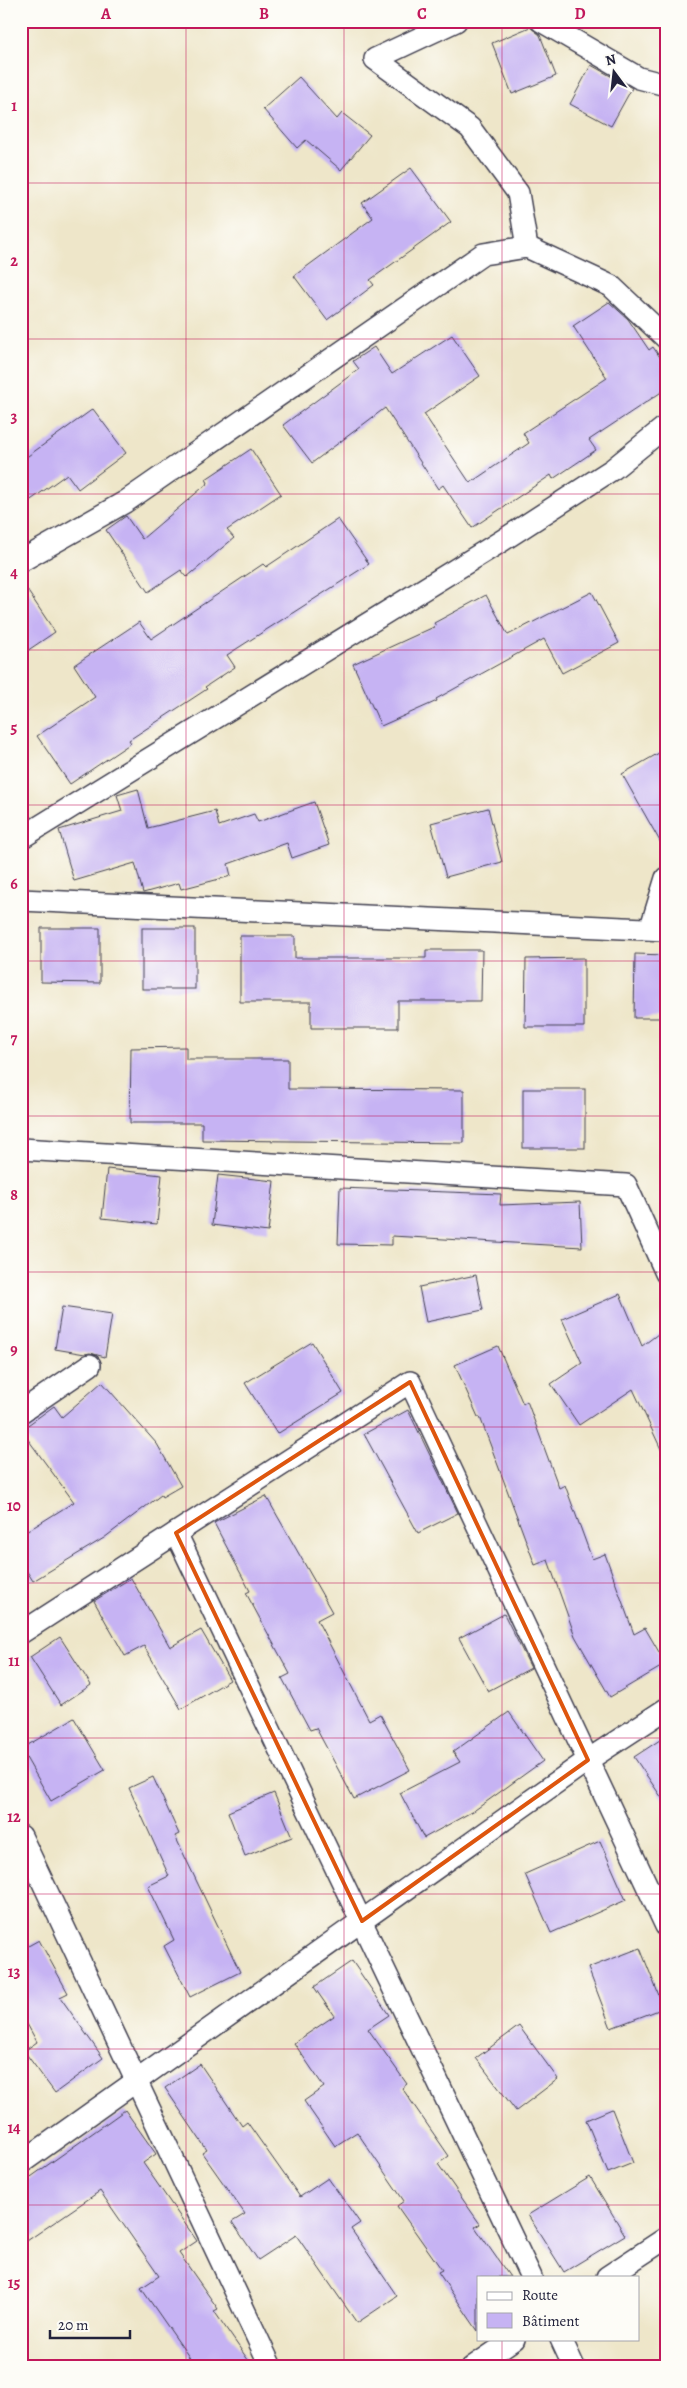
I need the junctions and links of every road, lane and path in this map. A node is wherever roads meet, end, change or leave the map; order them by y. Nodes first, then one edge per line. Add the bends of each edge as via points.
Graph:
1 (456, 21) edge
2 (540, 21) edge
3 (666, 85) edge
4 (527, 247) junction
5 (666, 338) edge
6 (666, 426) edge
7 (21, 561) edge
8 (21, 838) edge
9 (666, 878) edge
10 (21, 900) edge
11 (658, 928) edge
12 (21, 1149) edge
13 (666, 1273) edge
14 (90, 1365) dead end
15 (21, 1412) edge
16 (176, 1533) junction
17 (21, 1633) edge
18 (666, 1708) edge
19 (588, 1760) junction
20 (21, 1836) edge
21 (362, 1921) junction
22 (666, 1926) edge
23 (137, 2081) junction
24 (21, 2163) edge
25 (666, 2238) edge
26 (531, 2276) edge
27 (609, 2276) edge
28 (513, 2340) edge
29 (561, 2340) edge
30 (271, 2367) edge
31 (473, 2367) edge
32 (574, 2367) edge

1 - 4 street via 374,59 470,128 518,194
2 - 3 street via 639,78
4 - 5 street via 611,286
4 - 7 street via 483,254 125,502
6 - 8 street via 612,469 500,542
9 - 11 street
10 - 11 street
12 - 13 street via 626,1186
14 - 15 street
16 - 17 street
16 - 19 street via 410,1382
16 - 21 street
18 - 19 street
19 - 21 street
19 - 22 street
20 - 23 street
21 - 23 street
21 - 26 street
23 - 24 street
23 - 30 street
25 - 27 street
28 - 31 street
29 - 32 street

